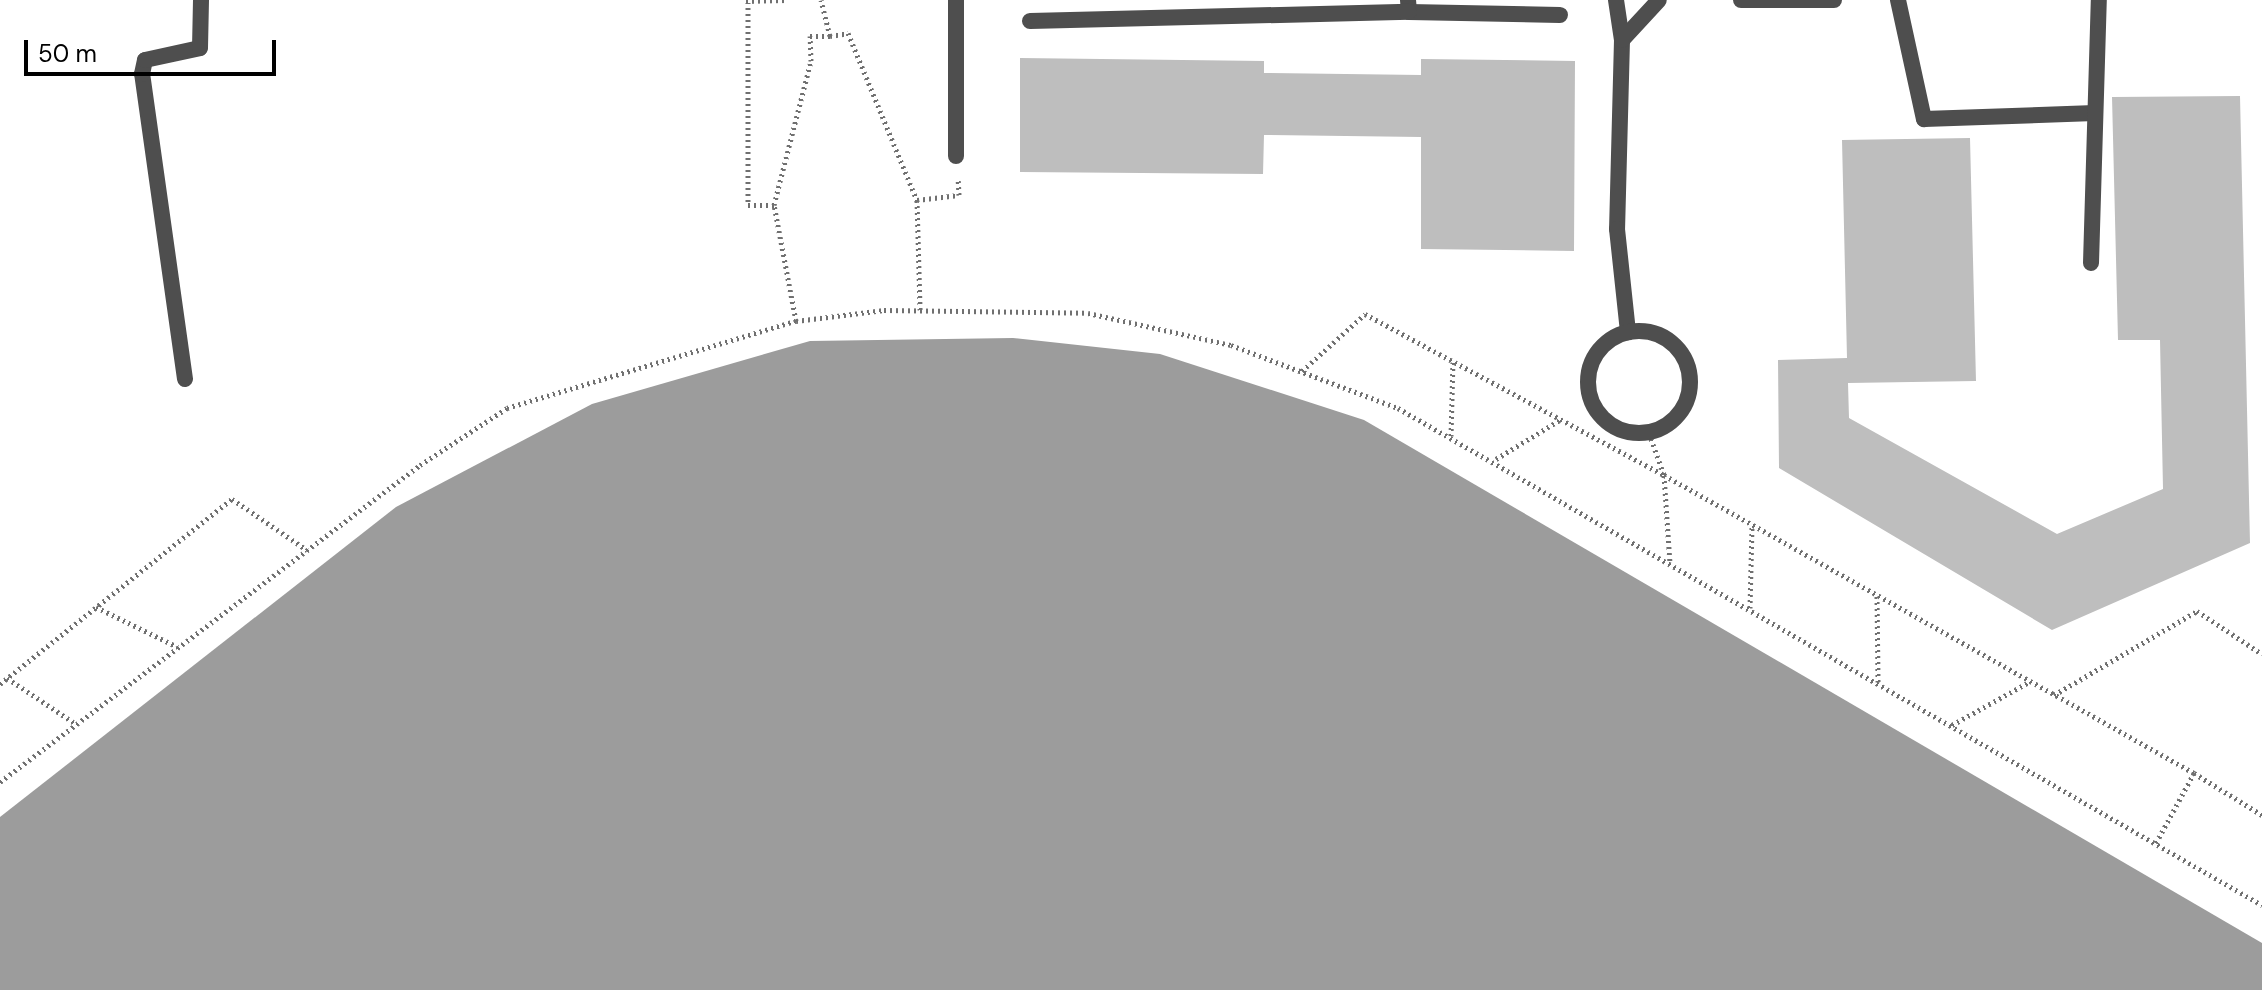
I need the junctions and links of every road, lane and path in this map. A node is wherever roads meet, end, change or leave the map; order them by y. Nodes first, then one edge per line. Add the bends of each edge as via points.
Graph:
1 (201, 0) edge
2 (787, 0) edge
3 (821, 0) edge
4 (956, 0) edge
5 (1616, 0) edge
6 (1659, 0) edge
7 (1741, 0) edge
8 (1834, 0) edge
9 (1898, 0) edge
10 (2099, 0) edge
11 (747, 1) edge
12 (1408, 6) edge
13 (1560, 15) dead end
14 (1030, 21) dead end
15 (830, 36) junction
16 (1622, 40) junction
17 (2095, 113) junction
18 (956, 156) joint
19 (917, 200) junction
20 (774, 205) junction
21 (2091, 263) dead end
22 (920, 310) junction
23 (796, 321) junction
24 (1628, 332) junction
25 (1453, 362) junction
26 (1302, 371) junction
27 (185, 379) dead end
28 (1561, 420) junction
29 (1649, 433) junction
30 (1451, 436) junction
31 (1496, 459) junction
32 (1664, 475) junction
33 (1752, 525) junction
34 (307, 550) junction
35 (1670, 563) junction
36 (1877, 595) junction
37 (96, 607) junction
38 (1750, 609) junction
39 (178, 647) junction
40 (2262, 654) edge
41 (7, 678) junction
42 (2030, 681) junction
43 (1878, 683) junction
44 (0, 684) edge
45 (2054, 695) junction
46 (76, 724) junction
47 (1952, 725) junction
48 (2194, 773) junction
49 (0, 782) edge
50 (2262, 815) edge
51 (2156, 843) junction
52 (2262, 905) edge

1 - 27 street via 200,48 145,60 142,74
2 - 11 path
3 - 15 path
4 - 18 street
5 - 16 street
6 - 16 street
7 - 8 street
9 - 17 street via 1924,119
10 - 17 street
11 - 20 path via 748,205
12 - 13 street
12 - 14 street
15 - 19 path via 848,33
15 - 20 path via 810,36 811,61
16 - 24 street via 1617,229
17 - 21 street
18 - 19 path via 959,195
19 - 22 path
20 - 23 path
22 - 23 path
22 - 26 path via 1088,313 1231,345
23 - 34 path via 507,408
24 - 29 street via 1597,352 1588,388 1613,427
24 - 29 street via 1664,338 1688,367 1681,412
25 - 26 path via 1365,314
25 - 28 path
25 - 30 path
26 - 30 path
28 - 31 path
28 - 32 path
29 - 32 path
30 - 31 path
31 - 35 path
32 - 33 path
32 - 35 path
33 - 36 path
33 - 38 path
34 - 37 path via 232,499
34 - 39 path
35 - 38 path
36 - 42 path
36 - 43 path
37 - 39 path
37 - 41 path
38 - 43 path
39 - 46 path
40 - 45 path via 2197,611
41 - 44 path
41 - 46 path
42 - 45 path
42 - 47 path
43 - 47 path
45 - 48 path
46 - 49 path
47 - 51 path
48 - 50 path
48 - 51 path
51 - 52 path

